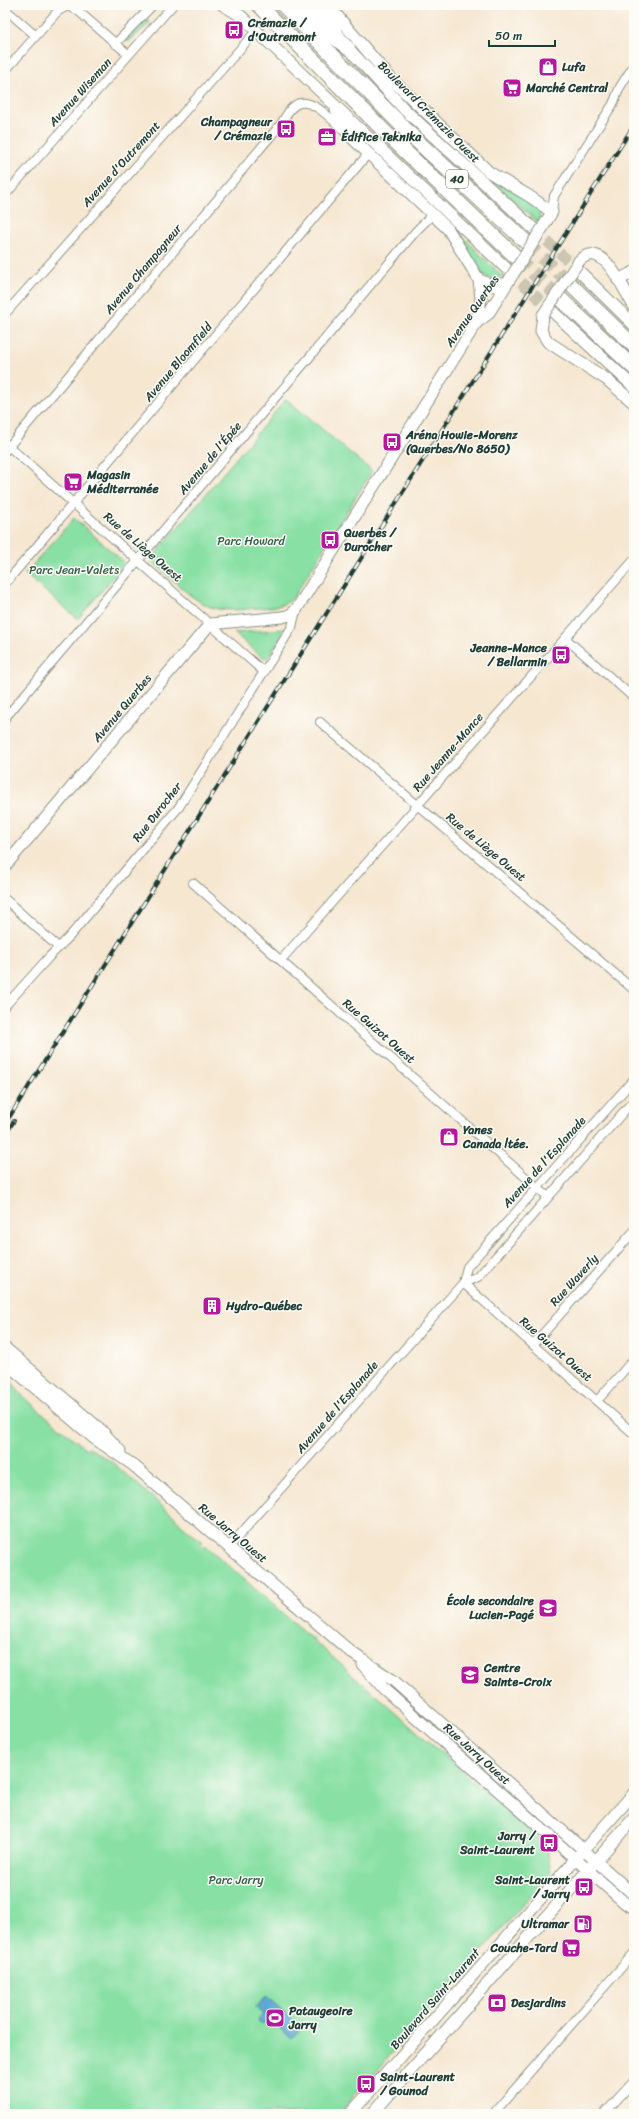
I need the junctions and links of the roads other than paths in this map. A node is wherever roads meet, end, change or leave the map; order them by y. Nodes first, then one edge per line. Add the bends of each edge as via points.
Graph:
1 (153, 5) edge
2 (173, 5) edge
3 (223, 5) edge
4 (230, 5) edge
5 (259, 5) edge
6 (283, 5) edge
7 (299, 5) edge
8 (314, 5) edge
9 (328, 5) edge
10 (5, 9) edge
11 (241, 16) junction
12 (256, 31) junction
13 (36, 36) junction
14 (115, 44) junction
15 (348, 48) junction
16 (129, 55) junction
17 (634, 65) edge
18 (5, 71) edge
19 (332, 102) junction
20 (350, 136) junction
21 (368, 154) junction
22 (5, 195) edge
23 (552, 212) junction
24 (433, 214) junction
25 (539, 229) junction
26 (526, 244) tunnel mouth
27 (517, 258) tunnel mouth
28 (578, 266) junction
29 (634, 272) edge
30 (509, 277) junction
31 (479, 280) junction
32 (618, 280) junction
33 (570, 284) tunnel mouth
34 (561, 299) tunnel mouth
35 (634, 306) edge
36 (548, 313) junction
37 (5, 314) edge
38 (477, 322) junction
39 (634, 325) edge
40 (634, 346) edge
41 (634, 368) edge
42 (634, 386) edge
43 (634, 403) edge
44 (6, 447) edge
45 (74, 503) junction
46 (634, 560) edge
47 (139, 561) junction
48 (5, 584) edge
49 (296, 610) junction
50 (210, 624) junction
51 (565, 638) junction
52 (264, 672) junction
53 (634, 698) edge
54 (5, 718) edge
55 (320, 722) dead end
56 (418, 806) junction
57 (5, 866) edge
58 (193, 883) dead end
59 (5, 899) edge
60 (58, 948) junction
61 (281, 960) junction
62 (634, 990) edge
63 (5, 1006) edge
64 (634, 1079) edge
65 (634, 1100) edge
66 (538, 1188) junction
67 (548, 1197) junction
68 (634, 1231) edge
69 (463, 1283) junction
70 (533, 1345) junction
71 (5, 1348) edge
72 (634, 1359) edge
73 (5, 1362) edge
74 (597, 1401) junction
75 (634, 1434) edge
76 (133, 1465) junction
77 (228, 1547) junction
78 (352, 1653) junction
79 (634, 1792) edge
80 (634, 1818) edge
81 (584, 1849) junction
82 (576, 1859) junction
83 (596, 1861) junction
84 (588, 1870) junction
85 (634, 1895) edge
86 (634, 1908) edge
87 (634, 1953) edge
88 (634, 2080) edge
89 (354, 2113) edge
90 (372, 2114) edge
91 (493, 2114) edge
92 (604, 2114) edge

1 - 14 street, Avenue Wiseman
2 - 16 street, Avenue Wiseman
3 - 11 main road
4 - 11 main road
5 - 27 highway, 40 via 385,132
6 - 26 highway, 40 via 416,140
7 - 15 highway
8 - 15 main road, Boulevard Crémazie Ouest
9 - 23 main road, Boulevard Crémazie Ouest via 390,79 482,166
10 - 13 street
11 - 12 main road
12 - 19 main road
12 - 37 street, Avenue d'Outremont
13 - 14 street via 59,9 70,7 77,10
13 - 18 street
14 - 16 street
15 - 25 main road, Boulevard Crémazie Ouest via 411,116
16 - 22 street, Avenue Wiseman
17 - 23 street, Avenue Querbes via 554,196
19 - 20 main road
19 - 30 main road
20 - 21 main road
20 - 44 street, Avenue Champagneur via 312,104 299,103 291,109
21 - 24 main road
21 - 45 street, Avenue Bloomfield
23 - 25 main road, Avenue Querbes
24 - 31 main road via 453,234
24 - 47 street, Avenue de l'Épée
25 - 30 main road, Avenue Querbes, bridge
28 - 32 main road via 586,256 597,256 610,266
28 - 36 main road, bridge
28 - 39 main road
29 - 32 main road
30 - 31 main road via 495,286
30 - 38 main road, Avenue Querbes via 488,314
31 - 38 main road via 481,298
32 - 35 main road
33 - 40 highway
34 - 41 highway
36 - 42 main road
36 - 43 main road via 541,331 548,342 606,379
38 - 49 main road, Avenue Querbes
44 - 45 street, Rue de Liège Ouest
45 - 47 street, Rue de Liège Ouest
45 - 48 street, Avenue Bloomfield
46 - 51 street, Rue Jeanne-Mance
47 - 50 street, Rue de Liège Ouest
47 - 54 street, Avenue de l'Épée
49 - 50 main road via 285,617
49 - 52 street, Rue Durocher via 292,627
50 - 52 street, Rue de Liège Ouest
50 - 57 main road, Avenue Querbes
51 - 53 street
51 - 56 street, Rue Jeanne-Mance
52 - 60 street, Rue Durocher via 179,807
55 - 56 street, Rue de Liège Ouest
56 - 61 street, Rue Jeanne-Mance
56 - 62 street, Rue de Liège Ouest
58 - 61 street, Rue Guizot Ouest
59 - 60 street
60 - 63 street, Rue Durocher
61 - 66 street, Rue Guizot Ouest
64 - 66 street, Avenue de l'Esplanade
65 - 67 street, Avenue de l'Esplanade
66 - 67 street, Rue Guizot Ouest
66 - 69 street, Avenue de l'Esplanade via 468,1267
67 - 69 street, Avenue de l'Esplanade via 478,1277
68 - 70 street, Rue Waverly
69 - 70 street, Rue Guizot Ouest
69 - 77 street, Avenue de l'Esplanade
70 - 74 street, Rue Guizot Ouest
71 - 76 main road, Rue Jarry Ouest via 102,1431
72 - 74 street
73 - 76 main road, Rue Jarry Ouest via 95,1439
74 - 75 street, Rue Guizot Ouest
76 - 77 main road, Rue Jarry Ouest
77 - 78 main road, Rue Jarry Ouest
78 - 81 main road, Rue Jarry Ouest via 394,1681
78 - 82 main road, Rue Jarry Ouest via 385,1690
79 - 81 main road, Boulevard Saint-Laurent
80 - 83 main road
81 - 82 main road, Boulevard Saint-Laurent
81 - 83 main road, Rue Jarry Ouest
82 - 84 main road, Rue Jarry Ouest
82 - 89 main road, Boulevard Saint-Laurent
83 - 84 main road
83 - 85 main road, Rue Jarry Ouest
84 - 86 main road, Rue Jarry Ouest
84 - 90 main road
87 - 91 street
88 - 92 street

